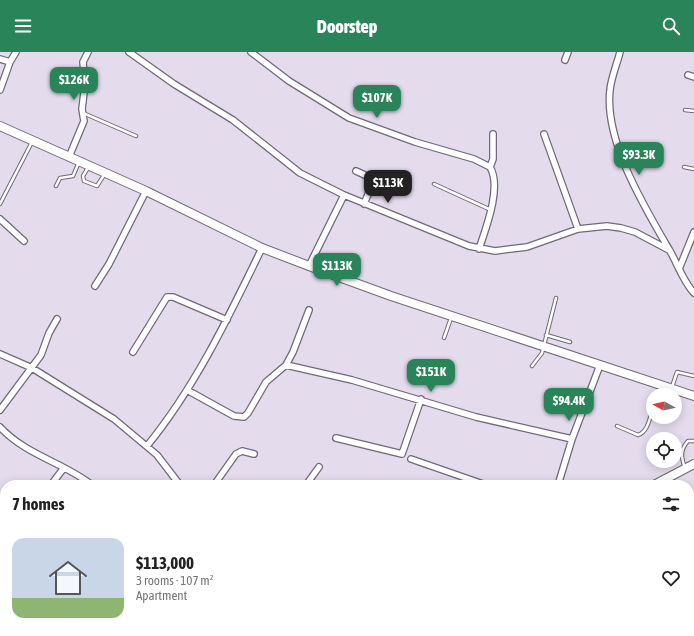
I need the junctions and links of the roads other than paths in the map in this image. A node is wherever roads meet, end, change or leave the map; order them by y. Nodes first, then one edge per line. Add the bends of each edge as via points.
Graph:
1 (16, 52) edge
2 (88, 52) edge
3 (129, 52) edge
4 (251, 52) edge
5 (568, 52) edge
6 (620, 52) edge
7 (0, 59) edge
8 (565, 60) dead end
9 (10, 62) junction
10 (0, 90) edge
11 (685, 110) dead end
12 (694, 111) edge
13 (82, 113) junction
14 (0, 126) edge
15 (494, 134) dead end
16 (544, 134) dead end
17 (136, 136) dead end
18 (33, 140) junction
19 (69, 157) junction
20 (79, 161) junction
21 (89, 166) junction
22 (490, 167) junction
23 (684, 167) dead end
24 (694, 169) edge
25 (356, 171) dead end
26 (105, 173) junction
27 (374, 180) junction
28 (434, 184) dead end
29 (56, 186) dead end
30 (393, 188) dead end
31 (146, 191) junction
32 (344, 196) junction
33 (0, 204) edge
34 (364, 204) junction
35 (491, 210) junction
36 (0, 219) edge
37 (578, 229) junction
38 (694, 232) edge
39 (24, 241) dead end
40 (262, 248) junction
41 (478, 249) junction
42 (669, 250) junction
43 (309, 266) junction
44 (679, 270) junction
45 (95, 286) dead end
46 (694, 293) edge
47 (556, 298) dead end
48 (309, 310) dead end
49 (452, 315) junction
50 (57, 319) dead end
51 (227, 320) junction
52 (546, 335) junction
53 (444, 338) dead end
54 (570, 342) dead end
55 (543, 346) junction
56 (133, 352) dead end
57 (0, 354) edge
58 (286, 365) junction
59 (600, 365) junction
60 (532, 366) dead end
61 (32, 368) junction
62 (694, 376) edge
63 (662, 385) junction
64 (661, 388) edge
65 (672, 388) joint
66 (187, 390) junction
67 (682, 392) edge
68 (694, 396) edge
69 (421, 399) junction
70 (0, 410) edge
71 (647, 424) edge
72 (617, 426) dead end
73 (0, 427) edge
74 (336, 438) dead end
75 (572, 439) junction
76 (694, 441) edge
77 (147, 446) junction
78 (254, 454) dead end
79 (411, 458) dead end
80 (694, 464) edge
81 (319, 467) dead end
82 (686, 468) junction
83 (63, 469) junction
84 (55, 480) edge
85 (83, 480) edge
86 (176, 480) edge
87 (218, 480) edge
88 (310, 480) edge
89 (472, 480) edge
90 (560, 480) edge
91 (672, 480) edge

1 - 9 street
2 - 13 street via 83,62 85,84
3 - 32 street via 174,84 233,120 300,173
4 - 22 street via 289,81 349,118 415,142 474,159
5 - 8 street
6 - 42 street via 610,89 612,123 628,173
7 - 9 street
9 - 10 street
11 - 12 lane
13 - 17 lane
13 - 19 street via 83,125
14 - 18 main road
15 - 22 street via 493,159
16 - 37 street
18 - 19 main road
18 - 33 lane
19 - 20 main road
20 - 21 main road
20 - 29 lane via 73,176 60,178
21 - 26 main road
21 - 26 lane via 83,179 95,186 99,185
22 - 35 street via 494,177
23 - 24 lane
25 - 27 street
26 - 31 main road
27 - 30 street
27 - 34 street
28 - 35 lane
31 - 40 main road
31 - 45 street
32 - 34 street
32 - 43 street
34 - 41 street
35 - 41 street
36 - 39 street
37 - 41 street via 527,247 495,251
37 - 42 street via 607,226 621,228
38 - 44 street
40 - 43 main road
40 - 51 street
42 - 44 street
43 - 49 main road
44 - 46 street
47 - 52 lane
48 - 58 street
49 - 53 lane
49 - 55 main road
50 - 61 street via 41,355
51 - 56 street via 173,297 167,297
51 - 66 street
52 - 54 lane
52 - 55 lane
55 - 59 main road
55 - 60 lane via 542,353
57 - 61 street
58 - 66 street via 266,382 244,417 234,416
58 - 69 street
59 - 63 main road
59 - 75 street
61 - 70 street
61 - 77 street via 98,408
62 - 65 lane via 677,372
63 - 64 lane
63 - 65 main road
66 - 77 street via 170,418
67 - 68 main road
69 - 74 street via 402,454
69 - 75 street via 476,417
71 - 72 lane via 642,434
73 - 83 street via 17,443
75 - 90 street
76 - 82 lane via 688,442 682,451
77 - 86 street via 162,460
78 - 87 street via 242,451 236,454
79 - 89 street
80 - 82 main road
81 - 88 street
82 - 91 main road
83 - 84 street
83 - 85 street

